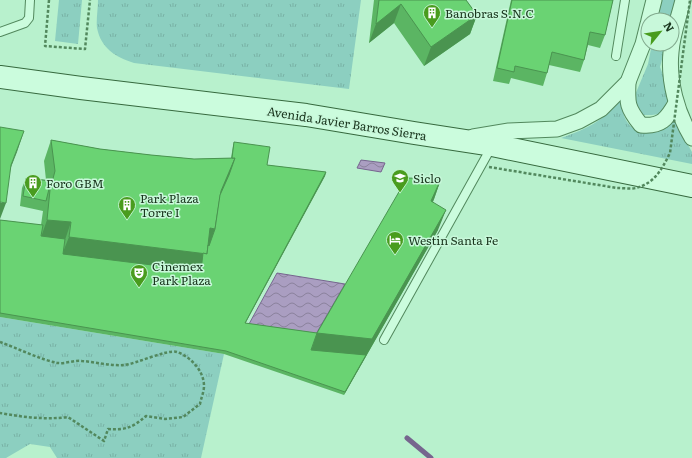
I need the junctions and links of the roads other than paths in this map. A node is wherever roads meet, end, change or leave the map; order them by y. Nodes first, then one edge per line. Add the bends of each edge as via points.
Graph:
1 (30, 0) edge
2 (625, 0) edge
3 (654, 0) edge
4 (682, 0) edge
5 (651, 12) edge
6 (0, 32) edge
7 (640, 52) edge
8 (616, 56) dead end
9 (9, 75) edge
10 (628, 82) junction
11 (676, 103) junction
12 (692, 138) edge
13 (459, 140) junction
14 (492, 145) junction
15 (692, 186) edge
16 (384, 340) edge

1 - 6 lane via 29,18 25,23
2 - 8 lane
3 - 5 street
4 - 11 street via 671,51 671,76
7 - 10 street
9 - 13 street, Avenida Javier Barros Sierra via 81,88 306,115
10 - 11 street via 627,101 632,114 641,125 661,123
10 - 13 street via 601,108 579,121 557,129 509,131
11 - 12 street via 684,126
13 - 14 street, Avenida Javier Barros Sierra
14 - 15 street, Avenida Javier Barros Sierra
14 - 16 lane

